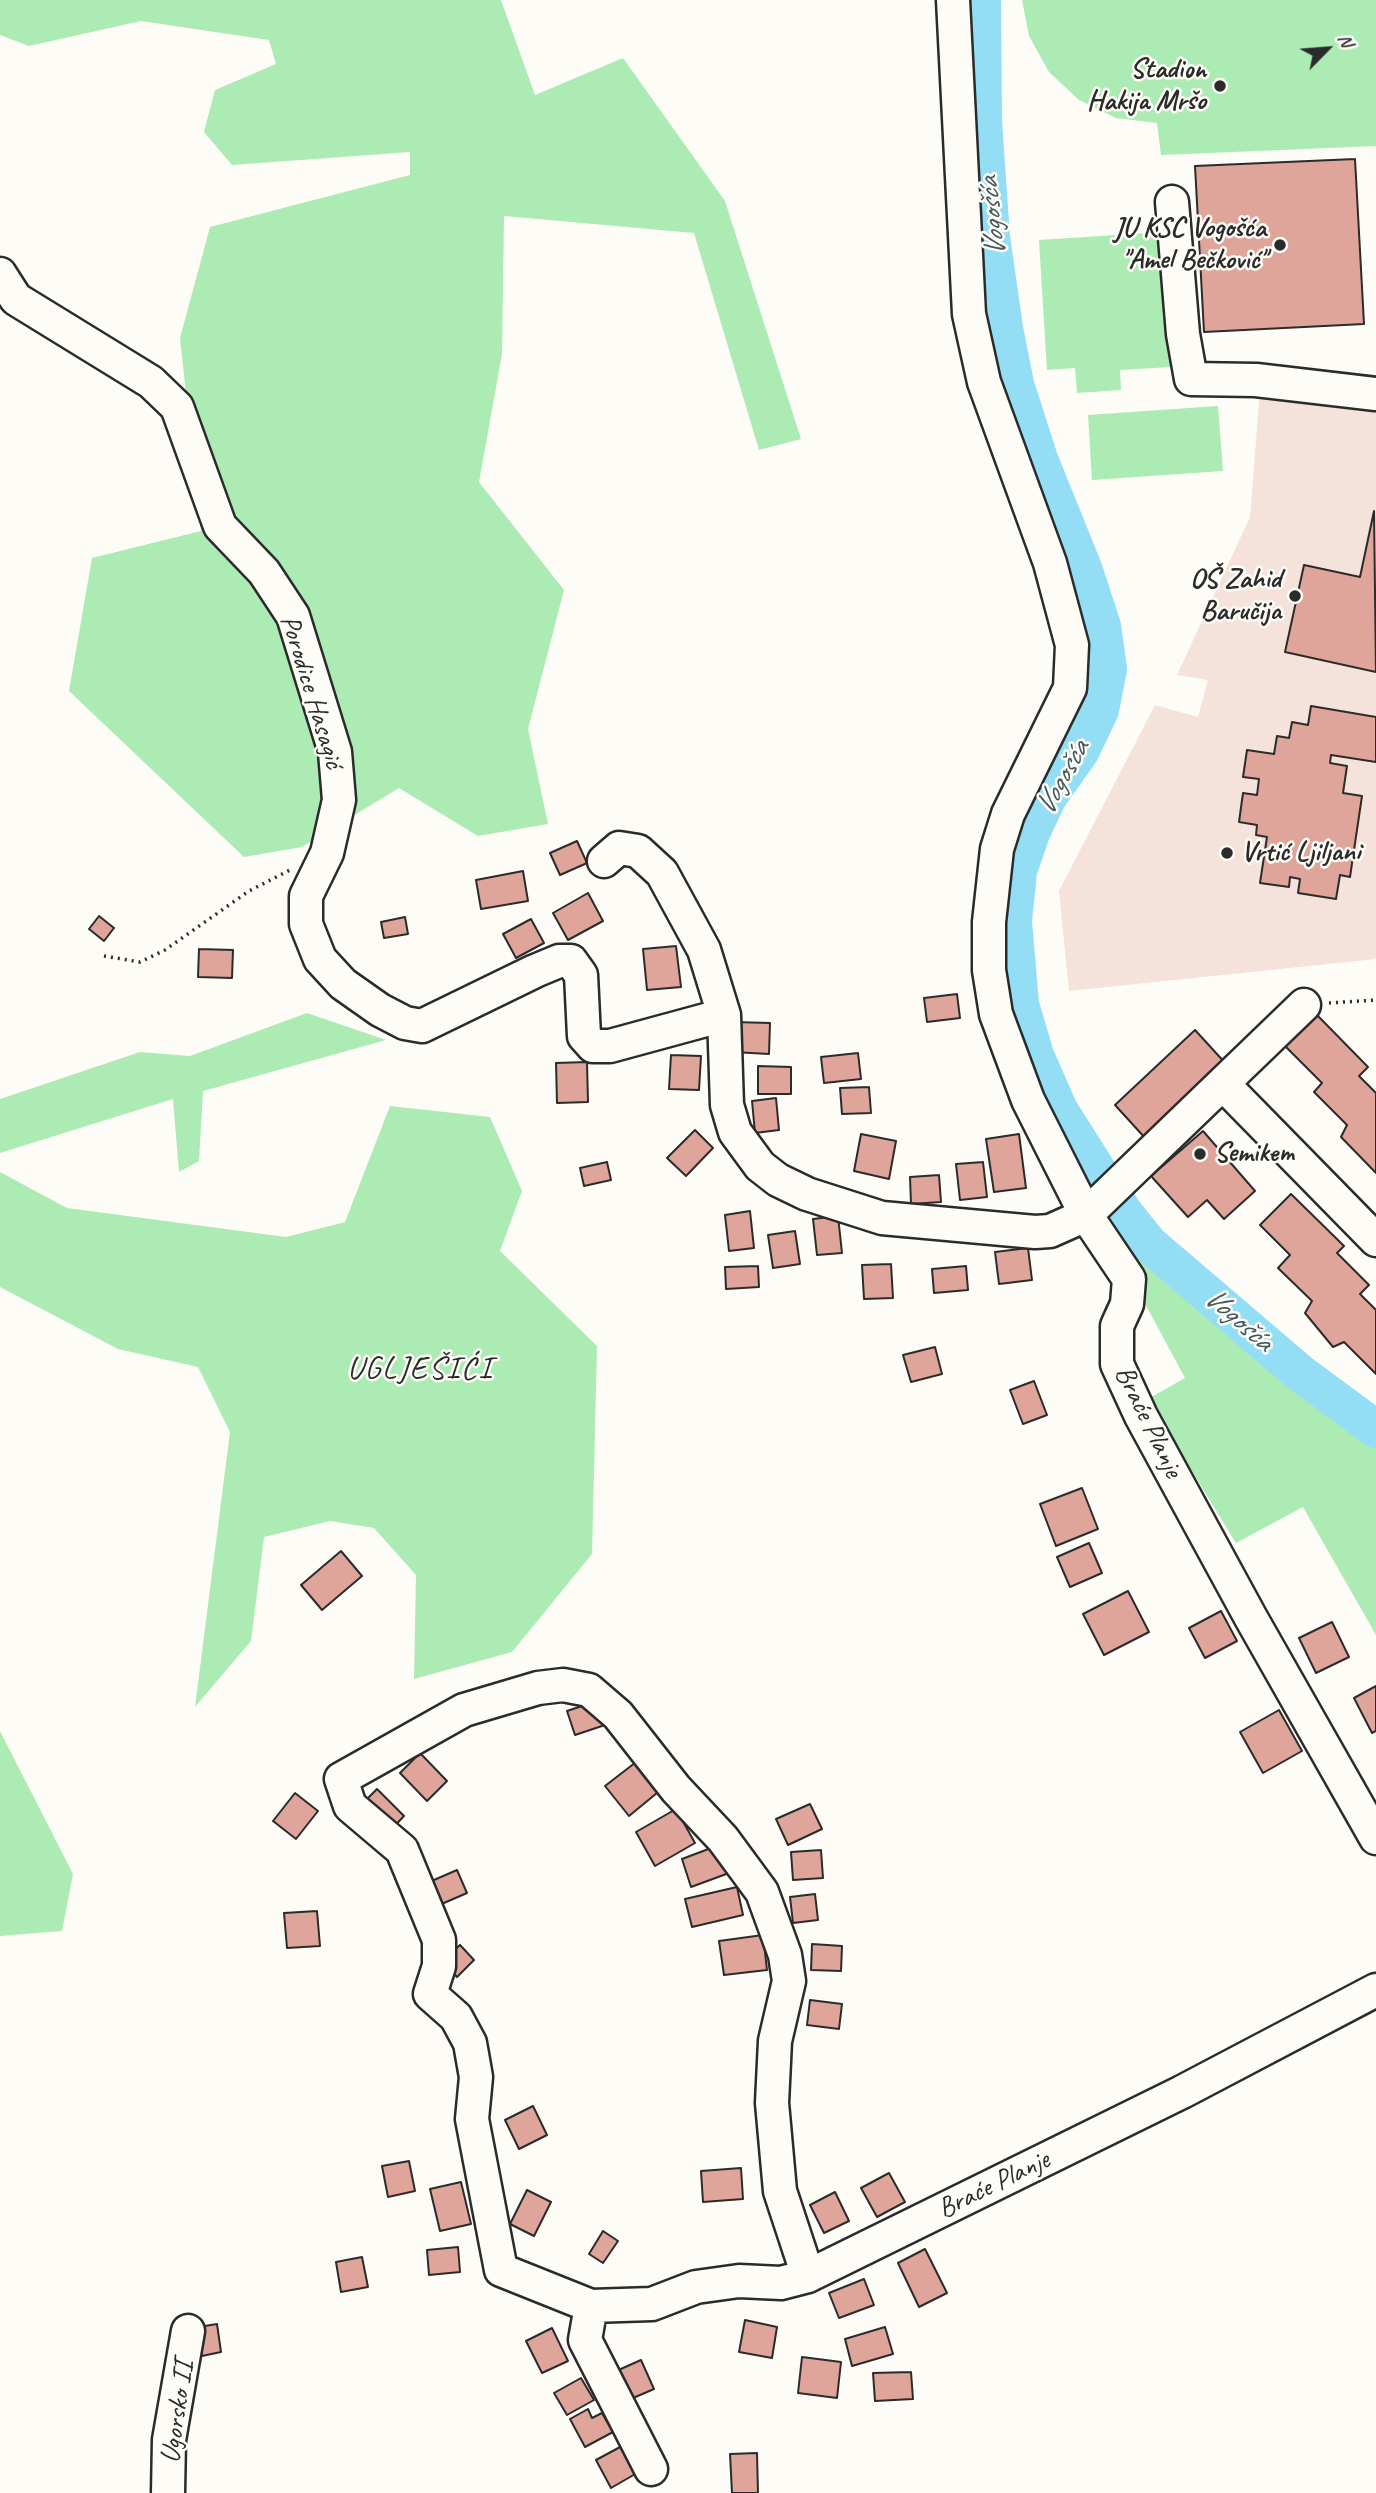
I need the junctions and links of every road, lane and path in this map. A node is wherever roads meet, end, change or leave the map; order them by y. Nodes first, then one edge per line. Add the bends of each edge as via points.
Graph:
1 (953, 0) edge
2 (1171, 202) dead end
3 (0, 274) edge
4 (1376, 394) edge
5 (327, 853) junction
6 (604, 861) dead end
7 (104, 956) dead end
8 (1376, 1000) edge
9 (1304, 1005) joint
10 (724, 1015) junction
11 (1223, 1084) junction
12 (1092, 1209) junction
13 (1376, 1240) edge
14 (1376, 1838) edge
15 (1376, 1990) edge
16 (808, 2276) junction
17 (591, 2306) junction
18 (188, 2331) dead end
19 (651, 2469) dead end
20 (168, 2493) edge

1 - 12 street, Braće Planje via 969,314 984,382 1050,563 1072,645 1070,688 1009,814 997,849 989,970 996,1014 1028,1100
2 - 4 street via 1191,379 1256,380
3 - 5 street, Porodice Hasagić via 16,299 151,382 177,407 220,526 264,572 292,616 335,752 339,800
5 - 7 path via 258,886 165,950 140,961
5 - 10 street, Porodice Hasagić via 306,896 306,924 320,959 343,984 405,1023 422,1026 559,961 571,961 581,975 584,1036 593,1046 610,1046
6 - 10 street via 619,848 638,851 662,873 704,950
8 - 9 path
9 - 11 street
10 - 12 street via 727,1105 735,1132 760,1166 778,1180 882,1217 1035,1232 1050,1231
11 - 12 street
11 - 13 street
12 - 14 street, Braće Planje via 1129,1279 1127,1304 1117,1326 1117,1364 1251,1618
15 - 16 street, Braće Planje via 1170,2098
16 - 17 street, Braće Planje via 780,2283 739,2281 696,2287 652,2304
16 - 17 street, Braće Planje via 780,2191 772,2103 775,2041 789,1981 785,1955 762,1892 618,1715 589,1690 563,1685 538,1688 464,1710 341,1779 350,1806 402,1850 439,1940 439,1966 430,1994 456,2017 470,2043 476,2077 472,2119 501,2270
17 - 19 street via 585,2340
18 - 20 street, Ugorsko II via 169,2440

